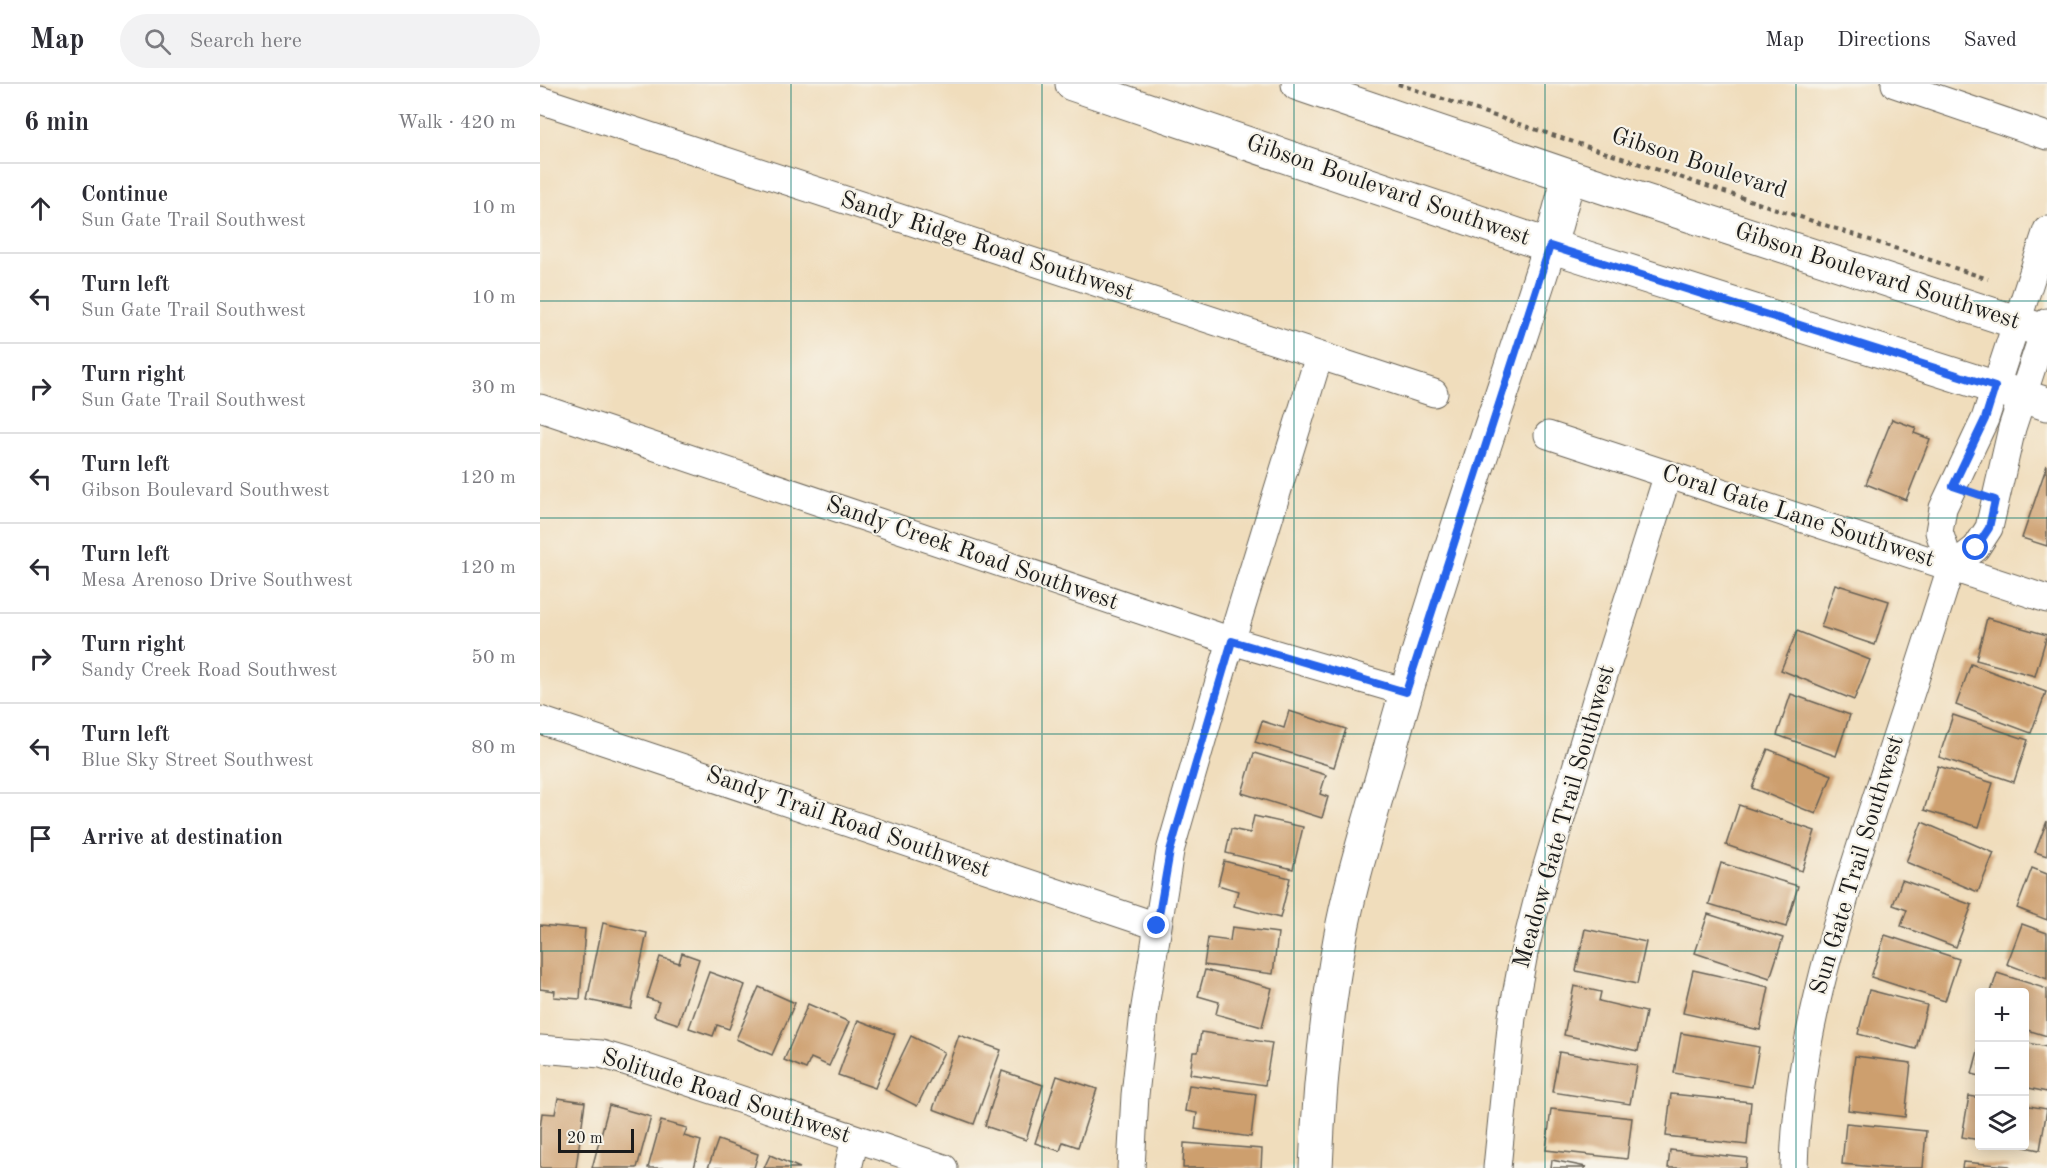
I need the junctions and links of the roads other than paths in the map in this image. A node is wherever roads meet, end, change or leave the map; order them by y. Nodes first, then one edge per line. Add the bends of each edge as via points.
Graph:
1 (1072, 84) edge
2 (1298, 84) edge
3 (1895, 84) edge
4 (540, 100) edge
5 (2047, 136) edge
6 (1569, 176) junction
7 (2047, 230) edge
8 (1550, 246) junction
9 (2038, 327) edge
10 (1319, 356) junction
11 (1434, 393) dead end
12 (2021, 395) edge
13 (540, 408) edge
14 (1548, 435) dead end
15 (1668, 474) junction
16 (1953, 486) junction
17 (1995, 500) junction
18 (1951, 567) junction
19 (2047, 599) edge
20 (1232, 641) junction
21 (1406, 692) junction
22 (540, 720) edge
23 (1157, 926) junction
24 (540, 1049) edge
25 (855, 1139) junction
26 (848, 1168) edge
27 (944, 1168) edge
28 (1131, 1168) edge
29 (1316, 1168) edge
30 (1497, 1168) edge
31 (1794, 1168) edge

1 - 8 street, Gibson Boulevard Southwest
2 - 6 street, Gibson Boulevard Southwest
3 - 5 street
4 - 10 street, Sandy Ridge Road Southwest
6 - 8 street
6 - 9 street, Gibson Boulevard Southwest
7 - 9 street
8 - 12 street, Gibson Boulevard Southwest
8 - 21 street
9 - 12 street
10 - 11 street, Sandy Ridge Road Southwest
10 - 20 street
12 - 16 street via 1985,419
12 - 17 street
13 - 20 street, Sandy Creek Road Southwest
14 - 15 street, Coral Gate Lane Southwest
15 - 18 street, Coral Gate Lane Southwest
15 - 30 street, Meadow Gate Trail Southwest via 1596,700 1524,953 1512,1017
16 - 17 street
16 - 18 street via 1942,508 1939,532
17 - 18 street via 1989,528 1976,548
18 - 19 street, Coral Gate Lane Southwest
18 - 31 street, Sun Gate Trail Southwest via 1827,958 1806,1057
20 - 21 street, Sandy Creek Road Southwest
20 - 23 street via 1170,851
21 - 29 street via 1340,937 1322,1067
22 - 23 street, Sandy Trail Road Southwest
23 - 28 street via 1135,1095
24 - 25 street, Solitude Road Southwest via 601,1054
25 - 26 street
25 - 27 street, Solitude Road Southwest

